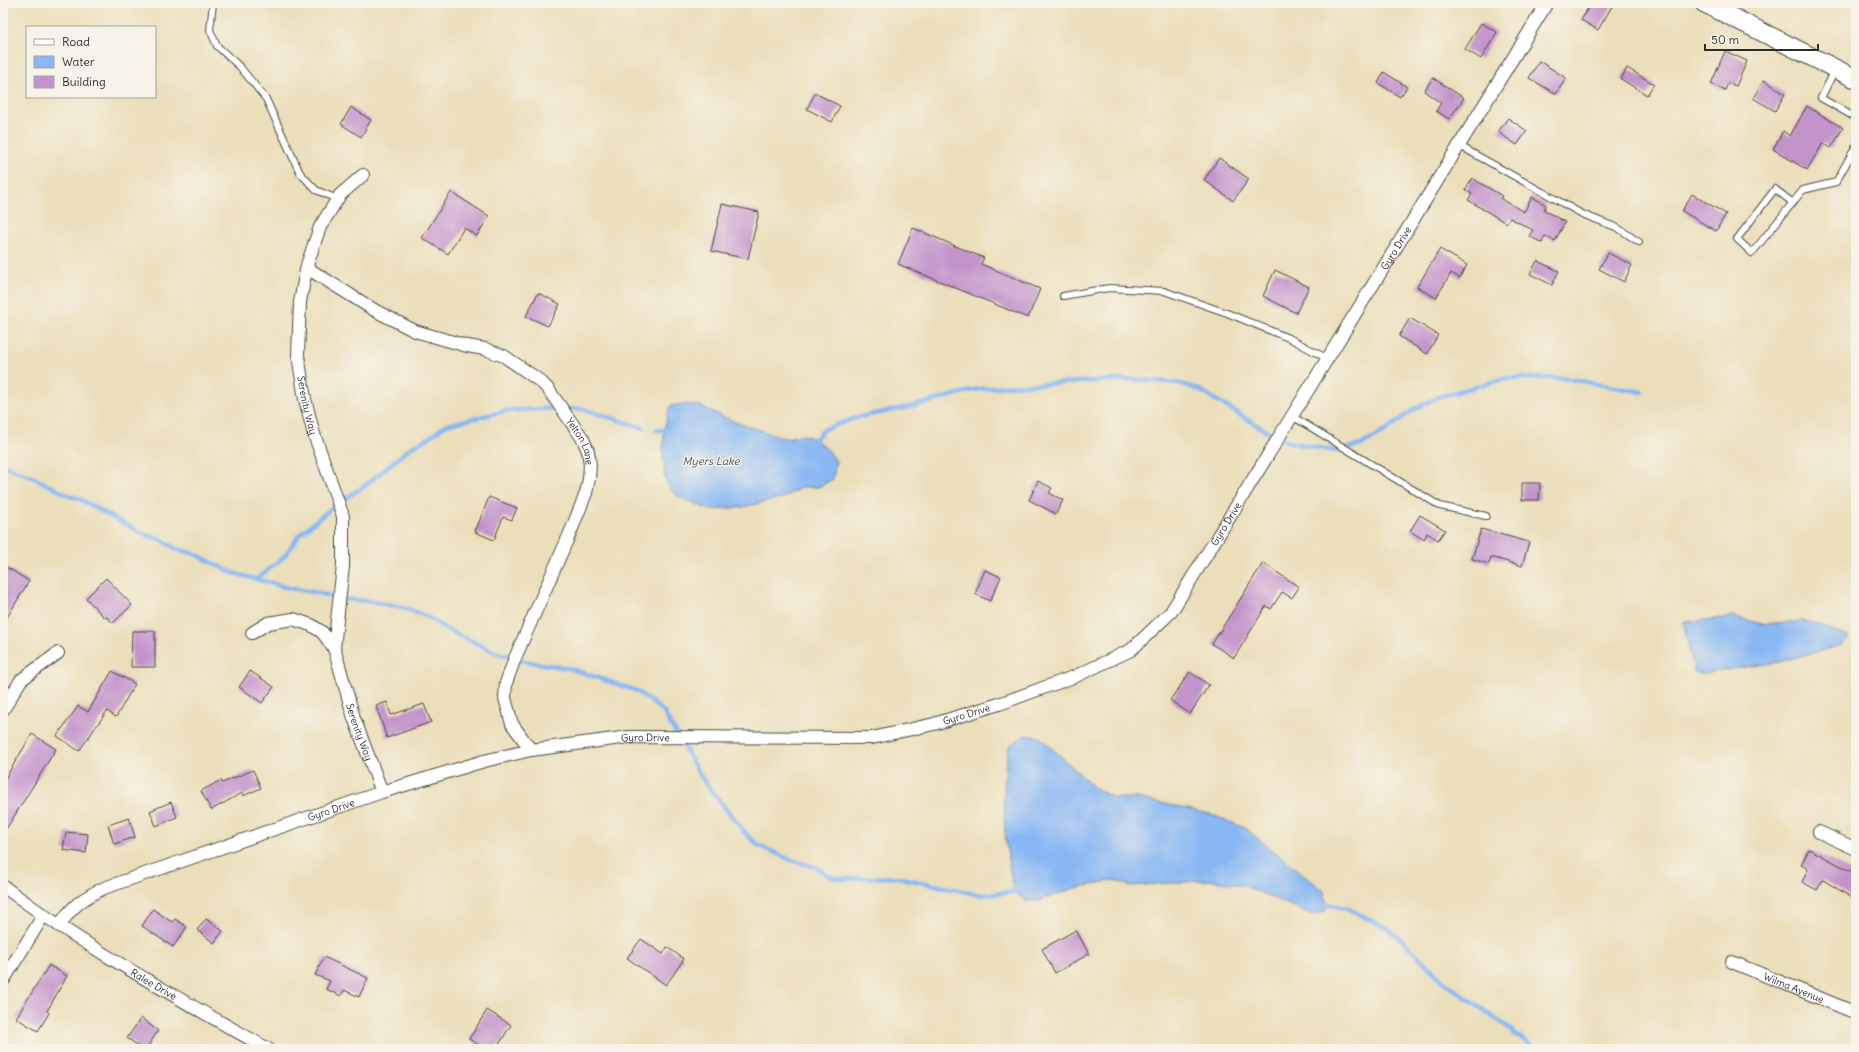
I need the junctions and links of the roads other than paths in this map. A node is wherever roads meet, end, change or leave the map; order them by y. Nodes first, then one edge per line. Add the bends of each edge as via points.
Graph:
1 (213, 3) edge
2 (1547, 3) edge
3 (1704, 3) edge
4 (1836, 68) junction
5 (1856, 79) edge
6 (1856, 118) edge
7 (1460, 146) junction
8 (1856, 146) edge
9 (363, 175) dead end
10 (338, 199) junction
11 (1792, 203) junction
12 (1639, 242) dead end
13 (307, 268) junction
14 (1063, 296) dead end
15 (1328, 359) junction
16 (1292, 416) junction
17 (1486, 516) dead end
18 (252, 633) dead end
19 (334, 648) junction
20 (58, 653) dead end
21 (3, 710) edge
22 (531, 750) junction
23 (382, 792) junction
24 (1819, 832) dead end
25 (1856, 849) edge
26 (3, 886) edge
27 (43, 916) junction
28 (59, 926) junction
29 (1732, 962) dead end
30 (3, 981) edge
31 (1856, 1013) edge
32 (268, 1049) edge

1 - 10 lane via 210,30 217,46 240,67 266,99 300,173 316,190
2 - 7 street, Gyro Drive
3 - 4 main road
4 - 5 main road
4 - 6 lane via 1821,98
7 - 12 lane via 1582,214 1618,228
7 - 15 street, Gyro Drive
8 - 11 lane via 1836,182 1803,190
9 - 10 street, Serenity Way
10 - 13 street, Serenity Way via 320,227
11 - 11 lane via 1752,253 1737,239 1775,189
13 - 19 street, Serenity Way via 300,302 298,355 313,431 343,516 342,566
13 - 22 street, Yelton Lane via 415,331 504,356 548,389 583,439 590,465 586,493 506,683 505,698 512,724
14 - 15 lane via 1109,288 1164,291 1291,339
15 - 16 street, Gyro Drive
16 - 17 lane via 1440,506
16 - 22 street, Gyro Drive via 1171,612 1131,650 1076,676 964,715 872,738 629,737
18 - 19 street, Serenity Way via 268,623 293,619 322,632
19 - 23 street, Serenity Way via 354,718
20 - 21 street via 21,680
22 - 23 street, Gyro Drive via 484,761
23 - 28 street, Gyro Drive via 104,888 86,896 69,911
24 - 25 street
26 - 27 street, Ralee Drive
27 - 28 street, Ralee Drive
27 - 30 street
28 - 32 street, Ralee Drive via 116,962
29 - 31 street, Wilma Avenue

